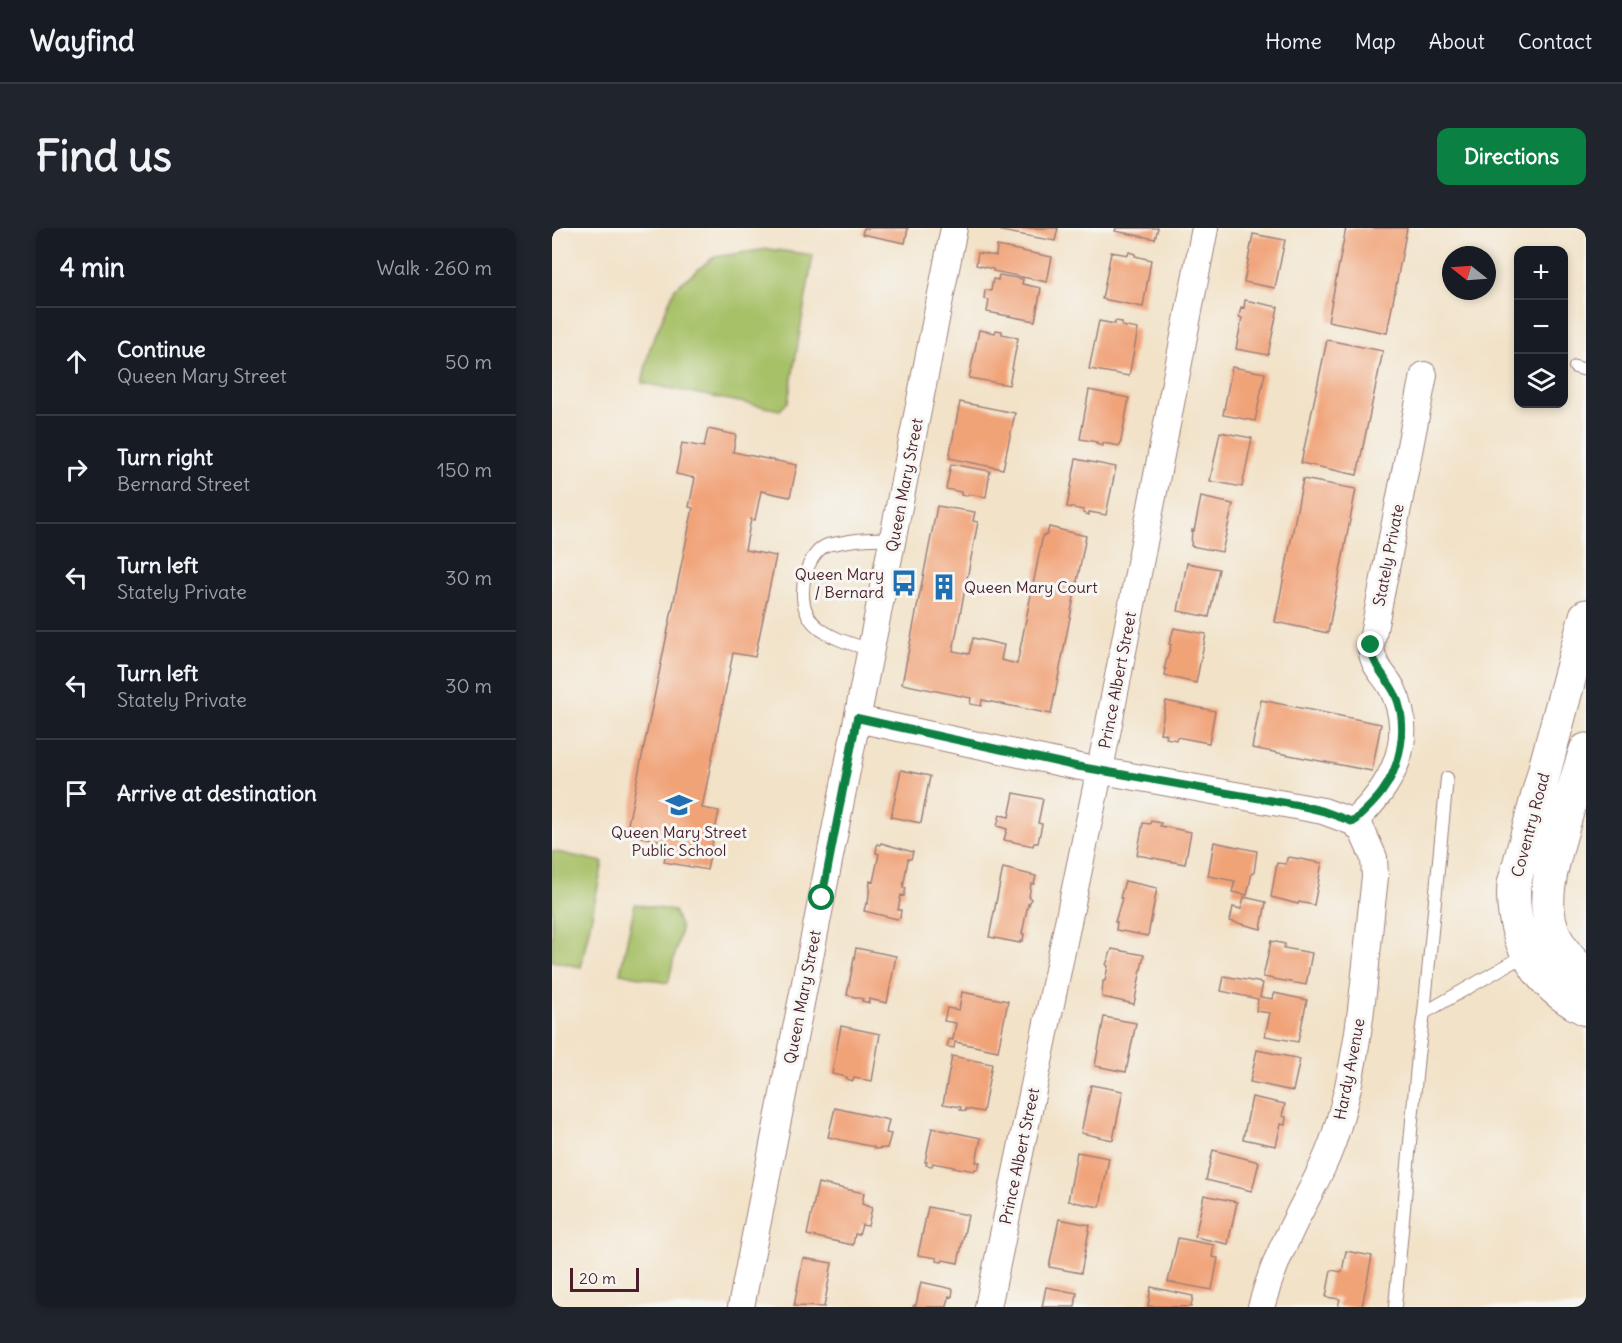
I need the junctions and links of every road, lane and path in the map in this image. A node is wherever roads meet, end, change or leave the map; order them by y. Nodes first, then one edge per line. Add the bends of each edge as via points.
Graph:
1 (954, 228) edge
2 (1205, 228) edge
3 (1424, 375) dead end
4 (893, 539) junction
5 (1586, 616) edge
6 (871, 650) junction
7 (857, 718) junction
8 (1586, 750) edge
9 (1100, 770) junction
10 (1447, 778) dead end
11 (1353, 822) junction
12 (1528, 953) junction
13 (1586, 974) edge
14 (1586, 1009) edge
15 (1424, 1013) junction
16 (741, 1307) edge
17 (988, 1307) edge
18 (1261, 1307) edge
19 (1395, 1307) edge

1 - 4 street, Queen Mary Street
2 - 9 street, Prince Albert Street
3 - 11 street, Stately Private via 1371,645 1375,665 1397,699 1402,734 1398,756 1383,790
4 - 6 street, Queen Mary Street
4 - 6 lane via 863,538 825,546 807,566 802,587 806,613 818,629 837,640
5 - 12 main road, Coventry Road via 1514,884 1515,922
6 - 7 street, Queen Mary Street
7 - 9 street
7 - 16 street, Queen Mary Street
8 - 13 main road, Coventry Road via 1552,866 1547,904 1548,920 1557,943
9 - 11 street via 1302,806
9 - 17 street, Prince Albert Street
10 - 15 lane
11 - 18 street, Hardy Avenue via 1369,844 1375,877 1346,1099 1335,1136 1284,1244
12 - 14 main road, Coventry Road via 1545,981
12 - 15 lane
15 - 19 lane

